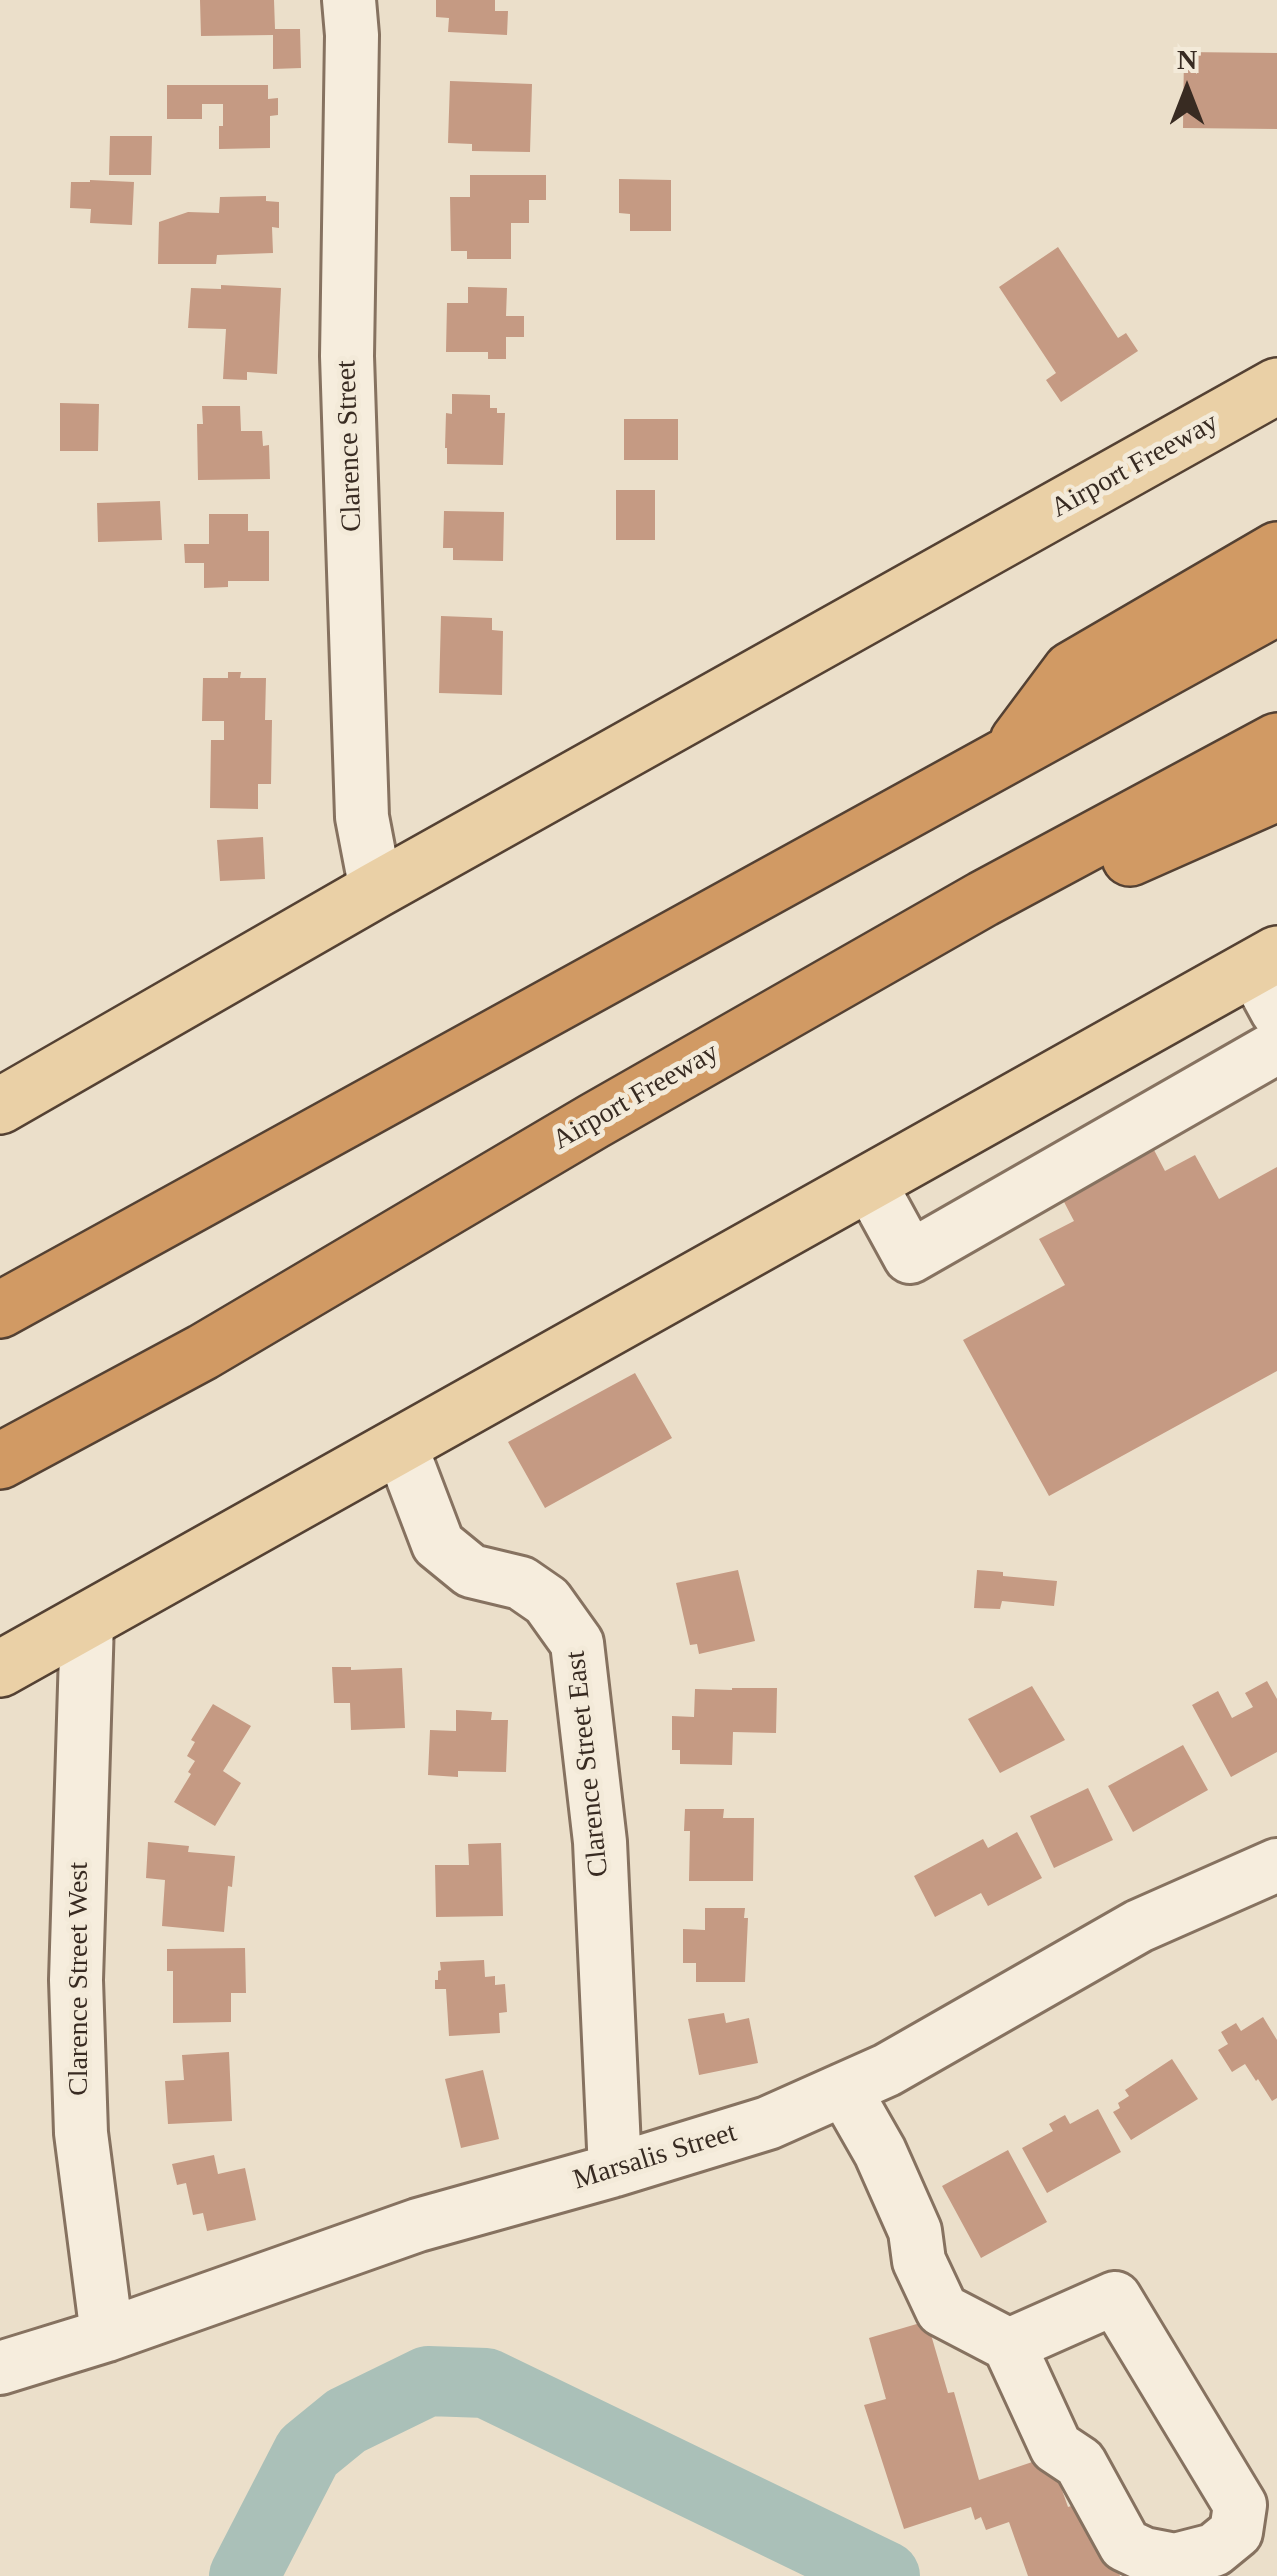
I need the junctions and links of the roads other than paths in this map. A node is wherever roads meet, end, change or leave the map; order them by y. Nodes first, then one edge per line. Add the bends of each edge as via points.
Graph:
1 (350, 0) edge
2 (1277, 386) edge
3 (1277, 550) edge
4 (1277, 607) edge
5 (1277, 741) edge
6 (1007, 756) junction
7 (1277, 792) edge
8 (376, 890) junction
9 (1269, 977) edge
10 (1277, 1046) edge
11 (0, 1106) edge
12 (594, 1122) junction
13 (868, 1182) junction
14 (172, 1214) junction
15 (0, 1274) edge
16 (0, 1310) edge
17 (400, 1444) junction
18 (0, 1462) edge
19 (87, 1620) junction
20 (0, 1669) edge
21 (1277, 1866) edge
22 (844, 2089) junction
23 (615, 2170) junction
24 (106, 2335) junction
25 (1009, 2345) junction
26 (0, 2368) edge

1 - 8 street, Clarence Street via 347,356 362,817
2 - 8 main road, Airport Freeway
3 - 6 highway via 1071,670
4 - 6 highway
5 - 12 highway, Airport Freeway
6 - 14 highway
7 - 12 highway via 1142,851 677,1111
8 - 11 main road, Airport Freeway
9 - 13 main road
10 - 13 street via 910,1258
12 - 18 highway, Airport Freeway via 203,1352
13 - 17 main road
14 - 15 highway via 99,1217
14 - 16 highway
17 - 19 main road
17 - 23 street, Clarence Street East via 438,1544 471,1571 520,1583 547,1601 577,1643 600,1842
19 - 20 main road
19 - 24 street, Clarence Street West via 76,1980 81,2133
21 - 22 street, Marsalis Street via 1139,1926
22 - 23 street, Marsalis Street via 768,2123
22 - 25 street via 908,2215 919,2262 942,2310
23 - 24 street, Marsalis Street via 418,2225
24 - 26 street, Marsalis Street
25 - 25 street via 1115,2298 1240,2505 1236,2532 1214,2550 1175,2560 1125,2545 1080,2463 1056,2447

